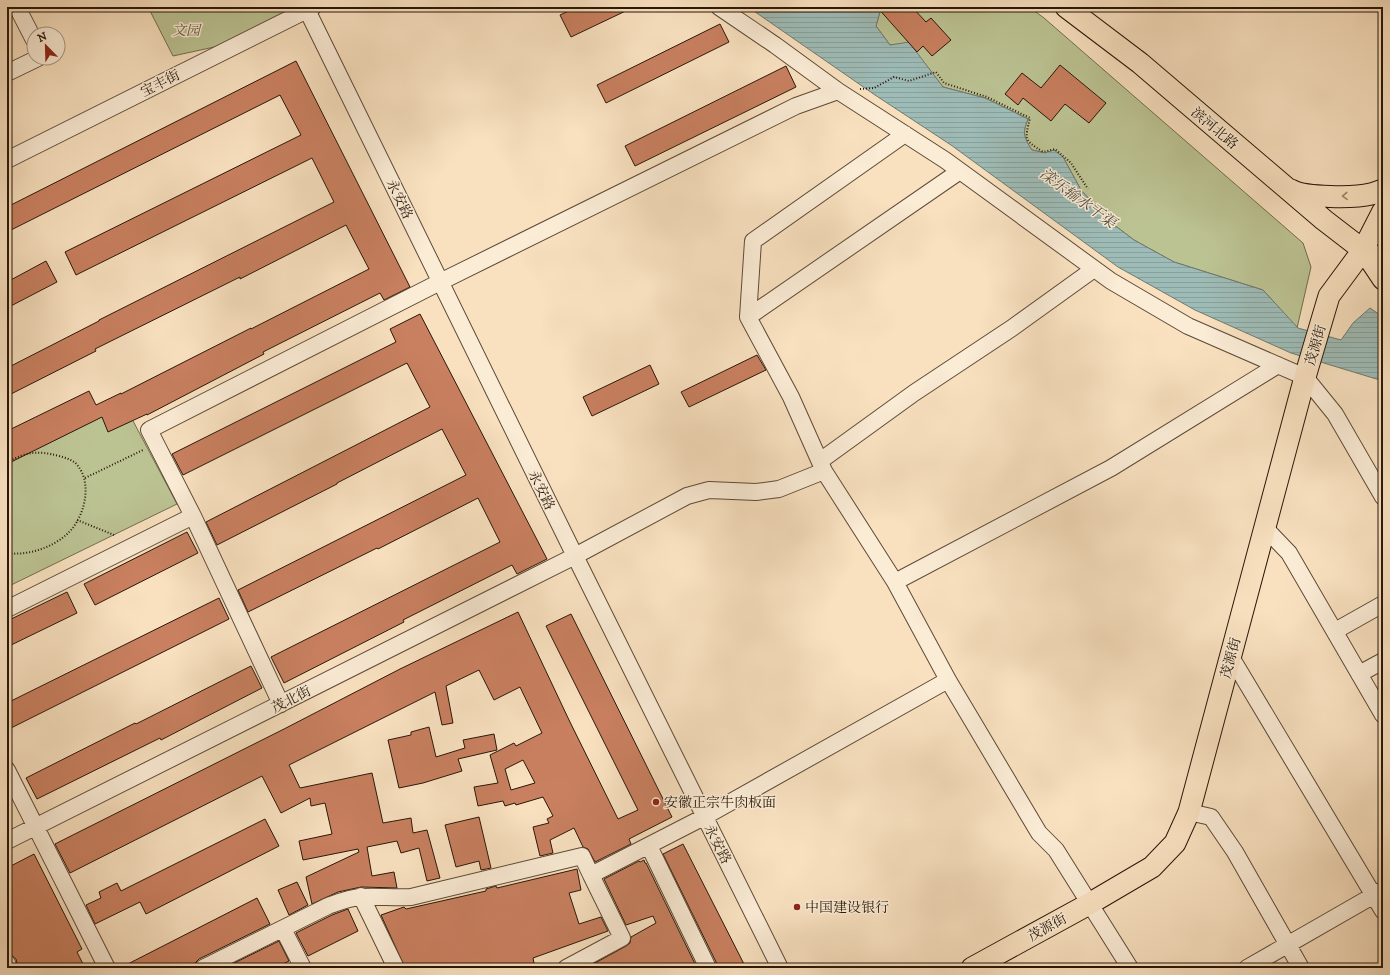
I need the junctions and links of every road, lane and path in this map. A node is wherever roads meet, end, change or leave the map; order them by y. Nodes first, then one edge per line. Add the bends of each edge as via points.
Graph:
1 (17, 7) edge
2 (719, 7) edge
3 (1066, 7) edge
4 (310, 8) edge
5 (27, 26) edge
6 (26, 64) edge
7 (7, 73) edge
8 (838, 90) junction
9 (906, 134) junction
10 (7, 160) edge
11 (960, 171) junction
12 (1285, 186) junction
13 (1088, 189) dead end
14 (1383, 190) edge
15 (1383, 211) edge
16 (1383, 235) edge
17 (1363, 250) junction
18 (1383, 261) edge
19 (1094, 269) junction
20 (1383, 280) edge
21 (440, 282) junction
22 (748, 317) junction
23 (1278, 365) junction
24 (1306, 377) junction
25 (147, 448) dead end
26 (7, 462) edge
27 (822, 466) junction
28 (85, 478) junction
29 (1383, 497) edge
30 (193, 516) junction
31 (78, 520) junction
32 (1265, 528) junction
33 (114, 535) dead end
34 (8, 553) edge
35 (575, 556) junction
36 (7, 558) edge
37 (895, 582) junction
38 (1383, 604) edge
39 (7, 609) edge
40 (1335, 631) junction
41 (1231, 657) junction
42 (1383, 661) edge
43 (1359, 674) junction
44 (948, 680) junction
45 (281, 704) junction
46 (1383, 714) edge
47 (7, 770) edge
48 (1189, 812) junction
49 (704, 817) junction
50 (36, 826) junction
51 (7, 841) edge
52 (649, 846) junction
53 (591, 875) junction
54 (1378, 893) edge
55 (361, 896) junction
56 (1089, 904) junction
57 (1383, 911) edge
58 (283, 929) junction
59 (1288, 945) junction
60 (7, 963) edge
61 (300, 967) edge
62 (9, 968) edge
63 (107, 968) edge
64 (203, 968) edge
65 (396, 968) edge
66 (566, 968) edge
67 (708, 968) edge
68 (780, 968) edge
69 (972, 968) edge
70 (1130, 968) edge
71 (1247, 968) edge
72 (1301, 968) edge

1 - 5 street
2 - 8 street
3 - 12 main road, 滨河北路 via 1144,67
4 - 10 street, 宝丰街
4 - 21 street, 永安路
6 - 7 street
8 - 9 street
8 - 13 path via 874,88 894,77 909,81 936,72 944,83 987,97 1030,118 1026,137 1028,142 1043,152 1055,149 1071,163
8 - 21 street via 796,106
9 - 11 street
9 - 22 street via 753,241
11 - 19 street
11 - 22 street
14 -> 12 main road via 1370,194 1330,197 1298,194
12 - 17 main road, 滨河北路
15 - 17 main road, 茂源街
16 - 17 main road, 茂源街
17 - 18 main road, 滨河北路
17 - 20 main road, 滨河北路
17 - 24 main road, 茂源街 via 1328,296
19 - 23 street via 1111,282 1188,326
19 - 27 street, 茂北街 via 1012,328 914,393
21 - 30 street via 149,430
21 - 35 street, 永安路
22 - 27 street via 792,397
23 - 24 street
23 - 37 street via 1111,468
24 - 29 street via 1335,414
24 - 32 main road, 茂源街
25 - 28 path
26 - 28 path via 24,454 51,454 78,465
27 - 35 street, 茂北街 via 779,489 756,492 709,490 688,496
27 - 37 street
28 - 31 path via 85,503
30 - 39 street
30 - 45 street
31 - 33 path
31 - 34 path via 67,534 52,544 29,553
32 - 40 street via 1289,553
32 - 41 main road, 茂源街
34 - 36 path
35 - 45 street, 茂北街
35 - 49 street, 永安路
37 - 44 street
38 - 40 street
40 - 43 street
41 - 48 main road, 茂源街
41 - 54 street
42 - 43 street
43 - 46 street
44 - 49 street
44 - 56 street via 1039,833 1056,850
45 - 50 street, 茂北街
47 - 50 street
48 - 56 main road, 茂源街 via 1175,842 1152,867
48 - 59 street via 1211,817 1235,852
49 - 52 street
49 - 68 street, 永安路
50 - 51 street, 茂北街
50 - 63 street
52 - 53 street
52 - 67 street
53 - 55 street via 582,856 411,897
53 - 66 street via 622,938
54 - 57 street
54 - 59 street
55 - 58 street via 328,906
55 - 65 street
56 - 69 main road, 茂源街
56 - 70 street
58 - 61 street
58 - 64 street
59 - 71 street
59 - 72 street
60 - 62 street

